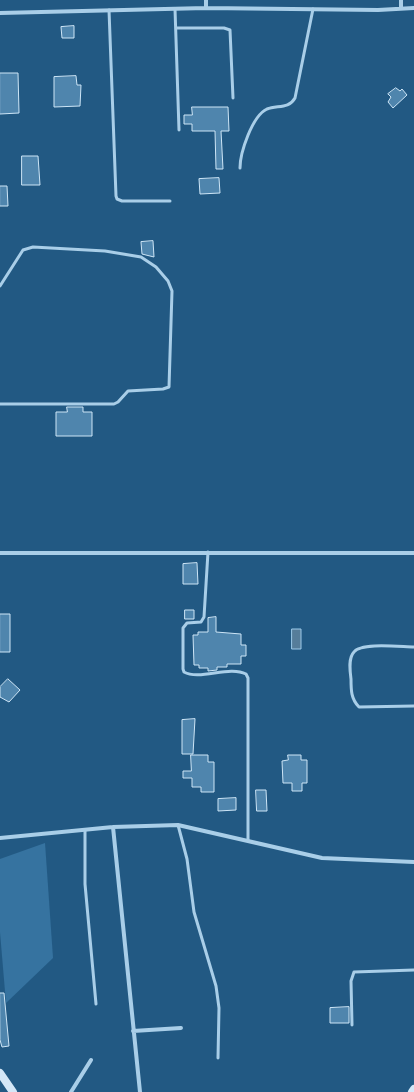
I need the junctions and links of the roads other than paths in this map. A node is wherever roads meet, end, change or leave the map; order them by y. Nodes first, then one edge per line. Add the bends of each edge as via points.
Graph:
1 (206, 0) edge
2 (402, 0) edge
3 (206, 8) junction
4 (402, 8) junction
5 (414, 8) edge
6 (175, 9) junction
7 (313, 9) junction
8 (109, 10) junction
9 (0, 13) edge
10 (176, 28) junction
11 (233, 98) dead end
12 (178, 130) dead end
13 (240, 168) dead end
14 (170, 201) dead end
15 (0, 286) edge
16 (0, 404) edge
17 (208, 552) junction
18 (0, 553) edge
19 (414, 553) edge
20 (414, 647) edge
21 (414, 706) edge
22 (178, 825) junction
23 (113, 827) junction
24 (85, 830) junction
25 (0, 838) edge
26 (248, 840) junction
27 (414, 862) edge
28 (414, 970) edge
29 (96, 1004) dead end
30 (352, 1025) dead end
31 (181, 1028) dead end
32 (133, 1031) junction
33 (218, 1058) dead end
34 (90, 1060) dead end
35 (0, 1073) edge
36 (414, 1089) edge
37 (13, 1092) edge
38 (71, 1092) edge
39 (140, 1092) edge
40 (412, 1092) edge

1 - 3 street
2 - 4 street
3 - 6 street
3 - 7 street
4 - 5 street
4 - 7 street
6 - 8 street
6 - 10 lane
7 - 13 lane via 295,98 289,104 260,113 241,156
8 - 9 street
8 - 14 lane via 116,196 122,201
10 - 11 lane via 230,30
10 - 12 lane
15 - 16 lane via 16,259 26,248 77,249 145,258 168,281 172,297 169,387 128,391 114,404
17 - 18 street
17 - 19 street
17 - 26 lane via 204,617 201,622 187,623 183,628 183,669 184,672 191,674 238,672 246,674 248,678
20 - 21 lane via 358,648 351,659 350,672 352,698 359,707
22 - 23 street
22 - 26 street
22 - 33 lane via 187,859 194,912 216,986 219,1008
23 - 24 street
23 - 32 street
24 - 25 street
24 - 29 lane via 85,884
26 - 27 street via 329,859
28 - 30 lane via 354,972 351,981
31 - 32 street
32 - 39 street
34 - 38 street
35 - 37 street
36 - 40 street

